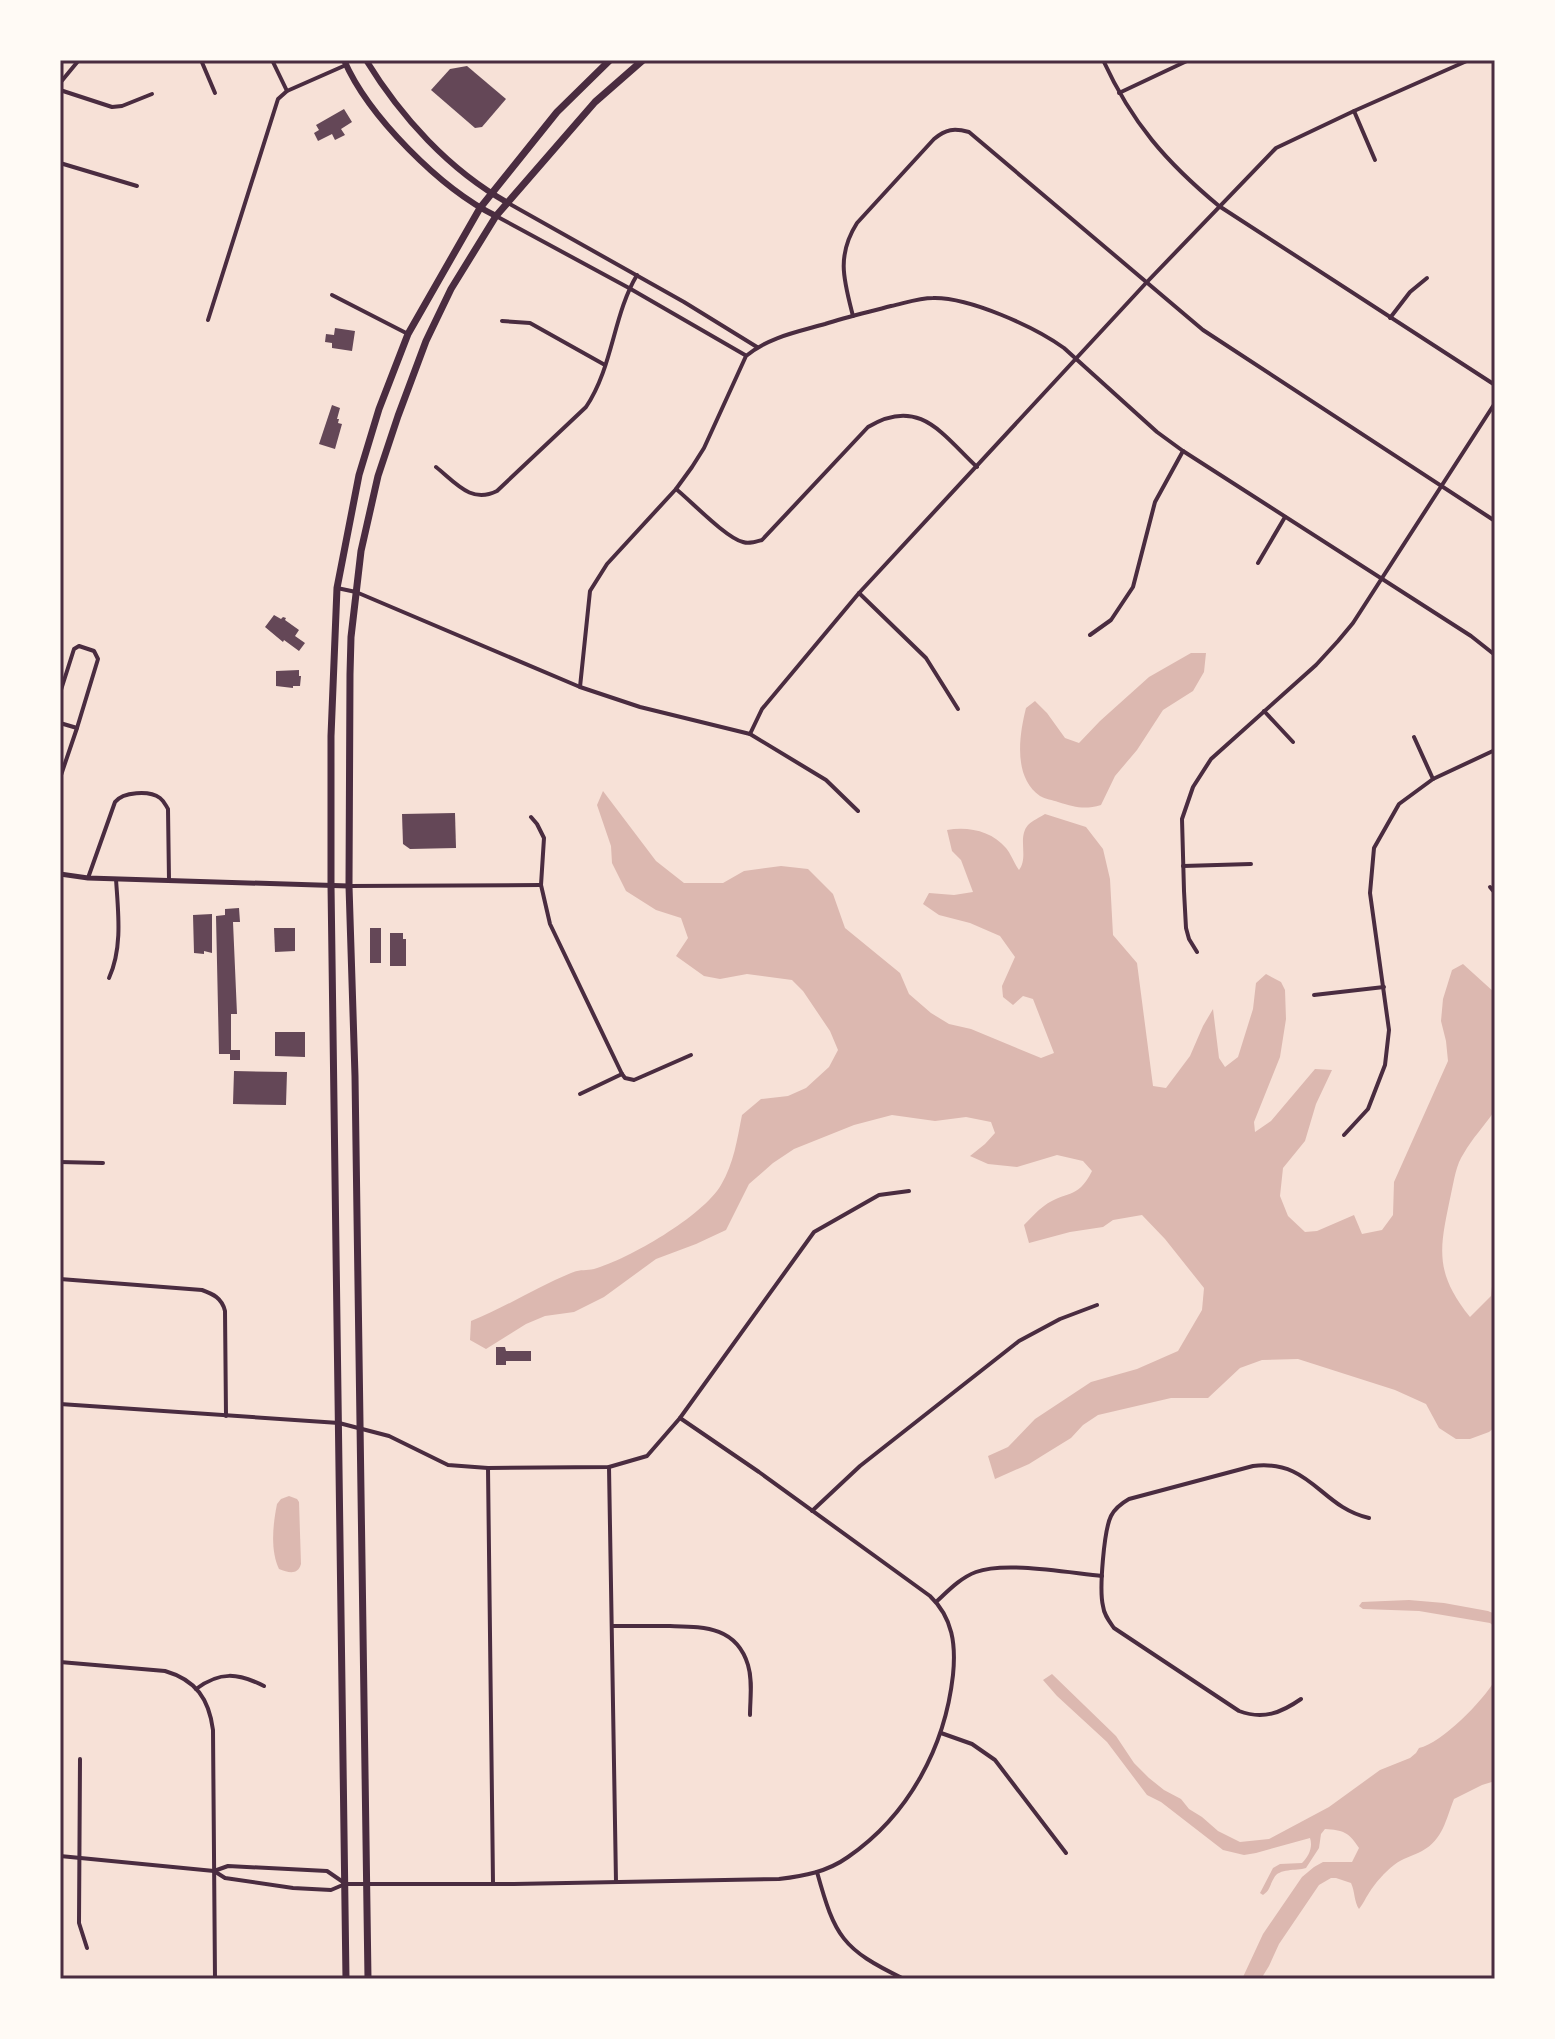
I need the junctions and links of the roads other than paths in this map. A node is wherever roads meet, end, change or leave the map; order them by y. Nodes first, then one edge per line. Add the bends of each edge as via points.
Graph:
1 (79, 60) edge
2 (201, 60) edge
3 (272, 60) edge
4 (366, 60) edge
5 (610, 60) edge
6 (643, 60) edge
7 (1103, 60) edge
8 (1189, 60) edge
9 (1469, 60) edge
10 (345, 62) edge
11 (60, 83) edge
12 (60, 90) edge
13 (287, 91) junction
14 (215, 93) dead end
15 (1118, 93) junction
16 (152, 94) dead end
17 (1354, 111) junction
18 (1375, 160) dead end
19 (60, 163) edge
20 (137, 186) dead end
21 (491, 193) junction
22 (508, 203) junction
23 (1219, 206) junction
24 (480, 208) junction
25 (496, 216) junction
26 (637, 275) junction
27 (1427, 278) dead end
28 (1146, 283) junction
29 (629, 288) junction
30 (332, 295) dead end
31 (853, 316) junction
32 (1390, 318) junction
33 (208, 320) dead end
34 (502, 321) dead end
35 (408, 334) junction
36 (757, 347) junction
37 (746, 356) junction
38 (1077, 359) junction
39 (605, 365) junction
40 (1495, 385) edge
41 (1495, 403) edge
42 (1183, 451) junction
43 (436, 467) dead end
44 (977, 467) junction
45 (1441, 484) junction
46 (676, 489) junction
47 (1285, 517) junction
48 (1495, 521) edge
49 (1258, 563) dead end
50 (1381, 579) junction
51 (337, 588) junction
52 (356, 592) junction
53 (859, 593) junction
54 (1090, 635) dead end
55 (1495, 655) edge
56 (580, 687) junction
57 (60, 693) edge
58 (958, 709) dead end
59 (1264, 711) junction
60 (60, 723) edge
61 (77, 728) junction
62 (750, 734) junction
63 (1414, 737) dead end
64 (1293, 742) dead end
65 (1495, 750) edge
66 (60, 778) edge
67 (1433, 779) junction
68 (858, 811) dead end
69 (531, 817) dead end
70 (1251, 864) dead end
71 (1183, 866) junction
72 (60, 874) edge
73 (88, 878) junction
74 (116, 879) junction
75 (169, 880) junction
76 (331, 885) junction
77 (541, 885) junction
78 (349, 886) junction
79 (1490, 887) dead end
80 (1495, 893) edge
81 (1197, 952) dead end
82 (109, 978) dead end
83 (1384, 987) junction
84 (1314, 995) dead end
85 (691, 1055) dead end
86 (622, 1074) junction
87 (580, 1094) dead end
88 (1344, 1135) dead end
89 (60, 1162) edge
90 (103, 1163) dead end
91 (909, 1191) dead end
92 (60, 1279) edge
93 (1097, 1305) dead end
94 (60, 1404) edge
95 (226, 1416) junction
96 (680, 1418) junction
97 (339, 1423) junction
98 (359, 1429) junction
99 (609, 1467) junction
100 (488, 1468) junction
101 (812, 1511) junction
102 (1369, 1518) dead end
103 (1103, 1576) junction
104 (936, 1602) junction
105 (612, 1626) junction
106 (60, 1662) edge
107 (264, 1686) dead end
108 (196, 1689) junction
109 (1301, 1699) dead end
110 (750, 1715) dead end
111 (941, 1733) junction
112 (80, 1759) dead end
113 (1066, 1853) dead end
114 (60, 1856) edge
115 (79, 1857) junction
116 (214, 1871) junction
117 (817, 1872) junction
118 (616, 1882) junction
119 (366, 1883) junction
120 (493, 1883) junction
121 (345, 1884) junction
122 (87, 1948) dead end
123 (215, 1979) edge
124 (346, 1979) edge
125 (368, 1979) edge
126 (904, 1979) edge

1 - 11 street
2 - 14 street
3 - 13 street
4 - 21 main road via 403,115
5 - 21 main road via 557,112
6 - 22 main road via 595,102
7 - 15 street
8 - 15 street
9 - 17 street
10 - 13 street
10 - 24 main road via 417,159
12 - 16 street via 112,107
13 - 33 street via 278,99
15 - 23 street via 1148,138
17 - 18 street
17 - 23 street via 1276,148
19 - 20 street
21 - 22 main road
21 - 24 main road
22 - 25 main road
22 - 26 street
23 - 28 street
23 - 32 street
24 - 25 main road
24 - 35 main road
25 - 29 street
25 - 52 main road via 426,341 378,476
26 - 29 street
26 - 36 street
27 - 32 street
28 - 31 street via 969,132 950,129 934,139 850,233 843,255
28 - 38 street
28 - 45 street via 1203,330
29 - 37 street
29 - 39 street
30 - 35 street
31 - 36 street
31 - 38 street via 922,299 948,299 1037,331
32 - 40 street
34 - 39 street via 530,323
35 - 51 main road via 359,475
36 - 37 street
37 - 46 street via 704,448
38 - 42 street
38 - 44 street
39 - 43 street via 586,407 497,491 478,496
41 - 45 street
42 - 47 street
42 - 54 street via 1155,502 1133,587 1111,620
44 - 46 street via 923,418 881,419 762,540 753,543 730,535
44 - 53 street
45 - 48 street
45 - 50 street
46 - 56 street via 607,564 590,591
47 - 49 street
47 - 50 street
50 - 55 street
50 - 59 street via 1338,641
51 - 52 street
51 - 76 main road
52 - 56 street
52 - 78 main road via 350,674
53 - 58 street via 926,658
53 - 62 street via 762,709
56 - 62 street
57 - 61 street via 74,649 94,651 98,659
59 - 64 street
59 - 71 street via 1211,759 1193,787 1182,819
60 - 61 street
61 - 66 street
62 - 68 street via 826,780
63 - 67 street
65 - 67 street
67 - 83 street via 1399,804 1374,848 1370,893
69 - 77 street via 544,838
70 - 71 street
71 - 81 street via 1186,928
72 - 73 street
73 - 74 street
73 - 75 street via 115,802 128,794 155,795 168,809
74 - 75 street
74 - 82 street via 117,957
75 - 76 street
76 - 78 street
76 - 97 main road
77 - 78 street
77 - 86 street via 554,935
78 - 98 main road
79 - 80 street
83 - 84 street
83 - 88 street via 1389,1030 1385,1065 1368,1109
85 - 86 street via 634,1080
86 - 87 street
89 - 90 street
91 - 96 street via 879,1195 814,1232
92 - 95 street via 213,1294 225,1311
93 - 101 street via 1019,1341 860,1466
94 - 95 street
95 - 97 street
96 - 99 street via 647,1456
96 - 101 street
97 - 98 street
97 - 121 main road
98 - 100 street via 389,1436 448,1465
98 - 119 main road
99 - 100 street
99 - 105 street
100 - 120 street
101 - 104 street
102 - 103 street via 1338,1506 1296,1472 1253,1466 1122,1504 1108,1525
103 - 104 street via 986,1569 963,1578
103 - 109 street via 1102,1601 1114,1628 1239,1711 1268,1715
104 - 111 street via 949,1623 954,1647
105 - 110 street via 697,1627 722,1633 739,1646 749,1666
105 - 118 street
106 - 108 street via 165,1671 182,1676
107 - 108 street via 222,1676
108 - 116 street via 208,1707 213,1730
111 - 113 street via 972,1744 995,1760
111 - 117 street via 896,1814 861,1847
112 - 115 street
114 - 115 street
115 - 116 street
115 - 122 street via 79,1923
116 - 121 street via 225,1878 293,1888 331,1890
116 - 121 street via 228,1866 327,1871
116 - 123 street
117 - 118 street via 779,1879
117 - 126 street via 842,1937 861,1956
118 - 120 street
119 - 120 street
119 - 121 street
119 - 125 main road
121 - 124 main road

